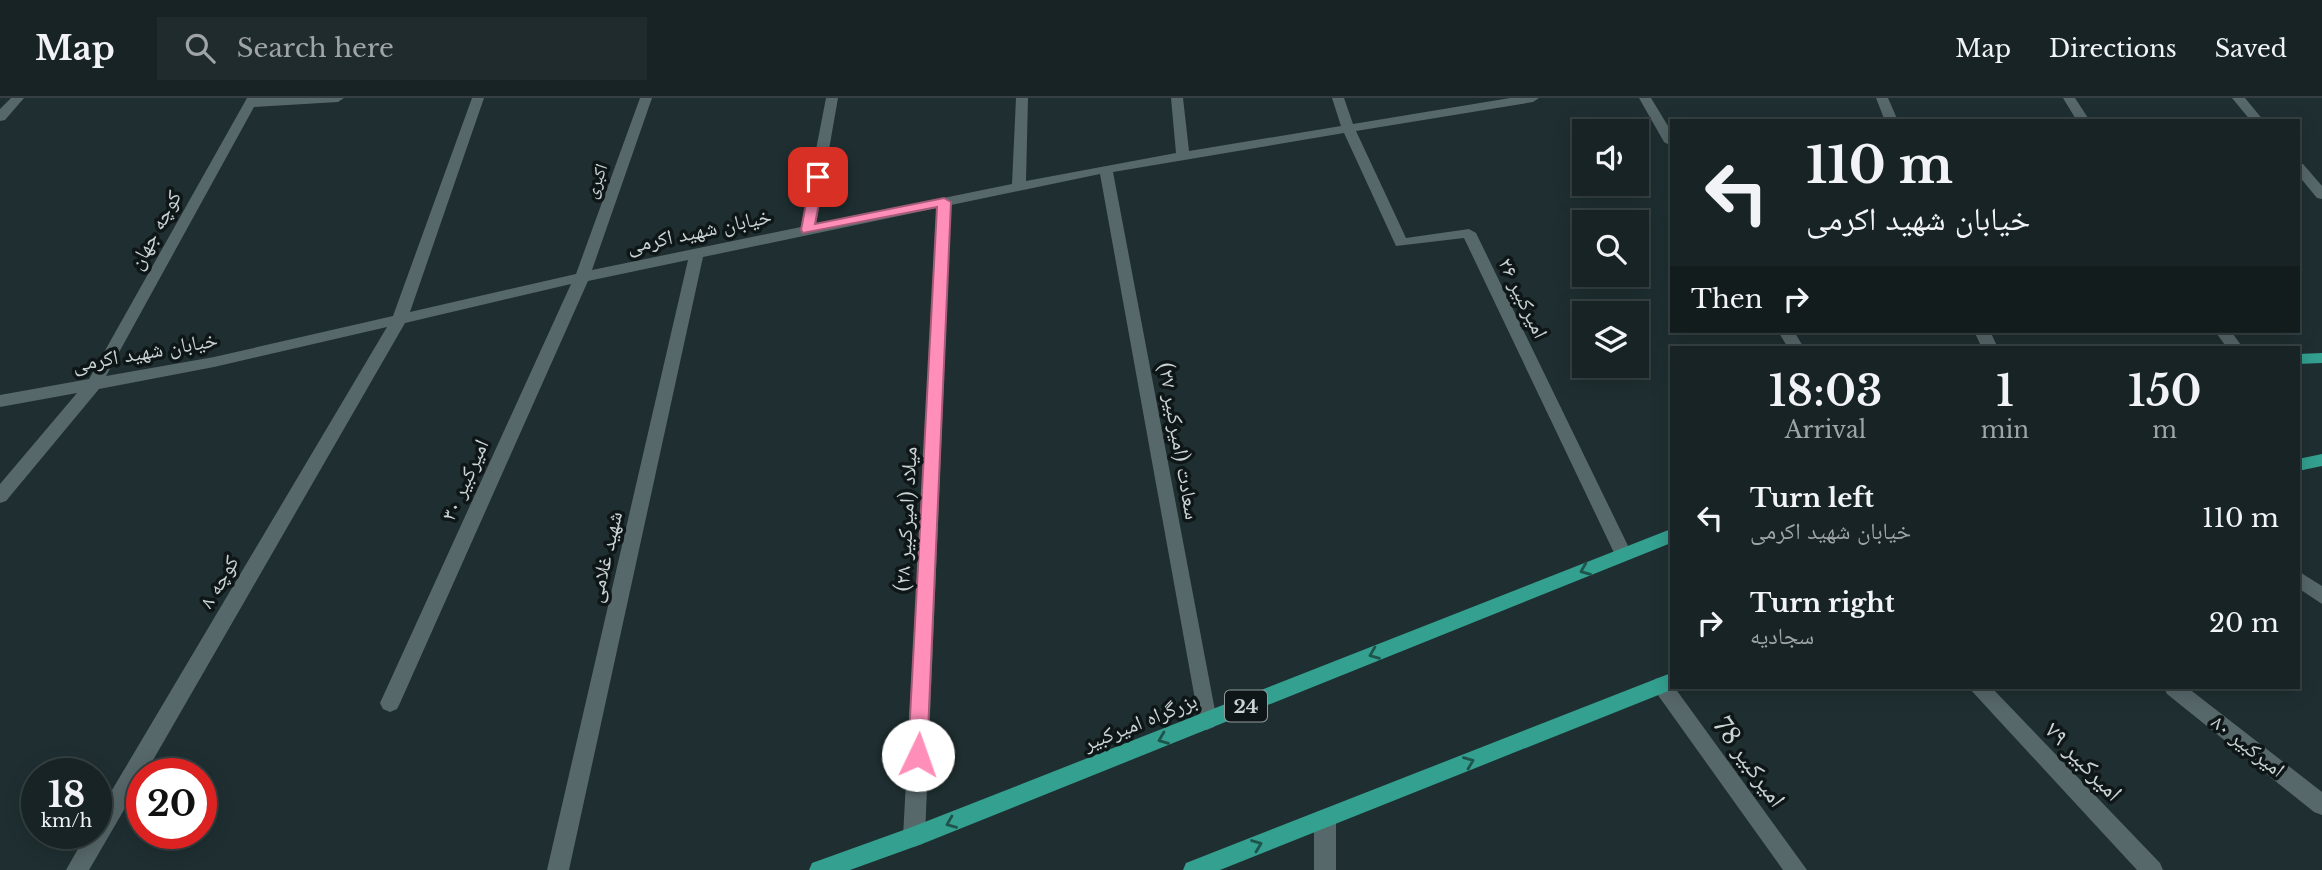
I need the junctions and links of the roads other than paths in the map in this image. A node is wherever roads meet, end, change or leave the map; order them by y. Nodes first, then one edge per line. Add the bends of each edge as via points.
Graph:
1 (18, 98) edge
2 (338, 98) edge
3 (478, 98) edge
4 (646, 98) edge
5 (832, 98) edge
6 (1022, 98) edge
7 (1177, 98) edge
8 (1338, 98) edge
9 (1533, 98) edge
10 (1645, 98) edge
11 (1882, 98) edge
12 (2069, 98) edge
13 (2238, 98) edge
14 (251, 101) edge
15 (0, 117) edge
16 (1891, 119) edge
17 (2083, 119) edge
18 (2256, 119) edge
19 (1349, 130) junction
20 (1670, 140) edge
21 (1183, 156) junction
22 (1106, 169) junction
23 (2300, 169) edge
24 (1019, 188) junction
25 (2322, 195) edge
26 (944, 202) junction
27 (808, 230) junction
28 (696, 255) junction
29 (582, 276) junction
30 (400, 318) junction
31 (2322, 358) edge
32 (2300, 359) edge
33 (95, 382) junction
34 (0, 401) edge
35 (2322, 460) edge
36 (2300, 465) edge
37 (0, 496) edge
38 (1670, 536) edge
39 (1623, 554) junction
40 (2300, 580) edge
41 (2322, 596) edge
42 (1667, 683) edge
43 (1671, 689) edge
44 (1980, 689) edge
45 (2175, 689) edge
46 (390, 702) dead end
47 (1207, 721) junction
48 (2322, 805) edge
49 (1325, 819) junction
50 (914, 838) junction
51 (77, 870) edge
52 (558, 870) edge
53 (820, 870) edge
54 (1194, 870) edge
55 (1325, 870) edge
56 (1796, 870) edge
57 (2152, 870) edge

1 - 15 street
2 - 14 street
3 - 30 street, کوچه ۸
4 - 29 street, اکبری
5 - 27 street
6 - 24 street
7 - 21 street
8 - 19 street
9 - 19 street, خیابان شهید اکرمی
10 - 20 street
11 - 16 street
12 - 17 street
13 - 18 street
14 - 33 street, کوچه جهان
19 - 21 street, خیابان شهید اکرمی
19 - 39 street, امیرکبیر ۲۶ via 1401,243 1469,233
21 - 22 street, خیابان شهید اکرمی
22 - 24 street, خیابان شهید اکرمی
22 - 47 street, سعادت (امیرکبیر ۲۷)
23 - 25 street
24 - 26 street, خیابان شهید اکرمی
26 - 27 street, خیابان شهید اکرمی
26 - 50 street, میلاد (امیرکبیر ۲۸)
27 - 28 street, خیابان شهید اکرمی
28 - 29 street, خیابان شهید اکرمی
28 - 52 street, شهید غلامی
29 - 30 street, خیابان شهید اکرمی
29 - 46 street, امیرکبیر ۳۰
30 - 33 street, خیابان شهید اکرمی via 214,362
30 - 51 street, کوچه ۸
31 - 32 main road
33 - 34 street, خیابان شهید اکرمی
33 - 37 street, کوچه جهان
35 - 36 main road
38 - 39 main road, بزرگراه امیرکبیر / 24
39 -> 47 main road, بزرگراه امیرکبیر / 24
40 - 41 street
49 -> 42 main road
43 - 56 street, امیرکبیر 78
44 - 57 street, امیرکبیر ۷۹
45 - 48 street, امیرکبیر ۸۰
47 -> 50 main road, بزرگراه امیرکبیر / 24
54 -> 49 main road
49 - 55 street
50 - 53 main road, بزرگراه امیرکبیر / 24

